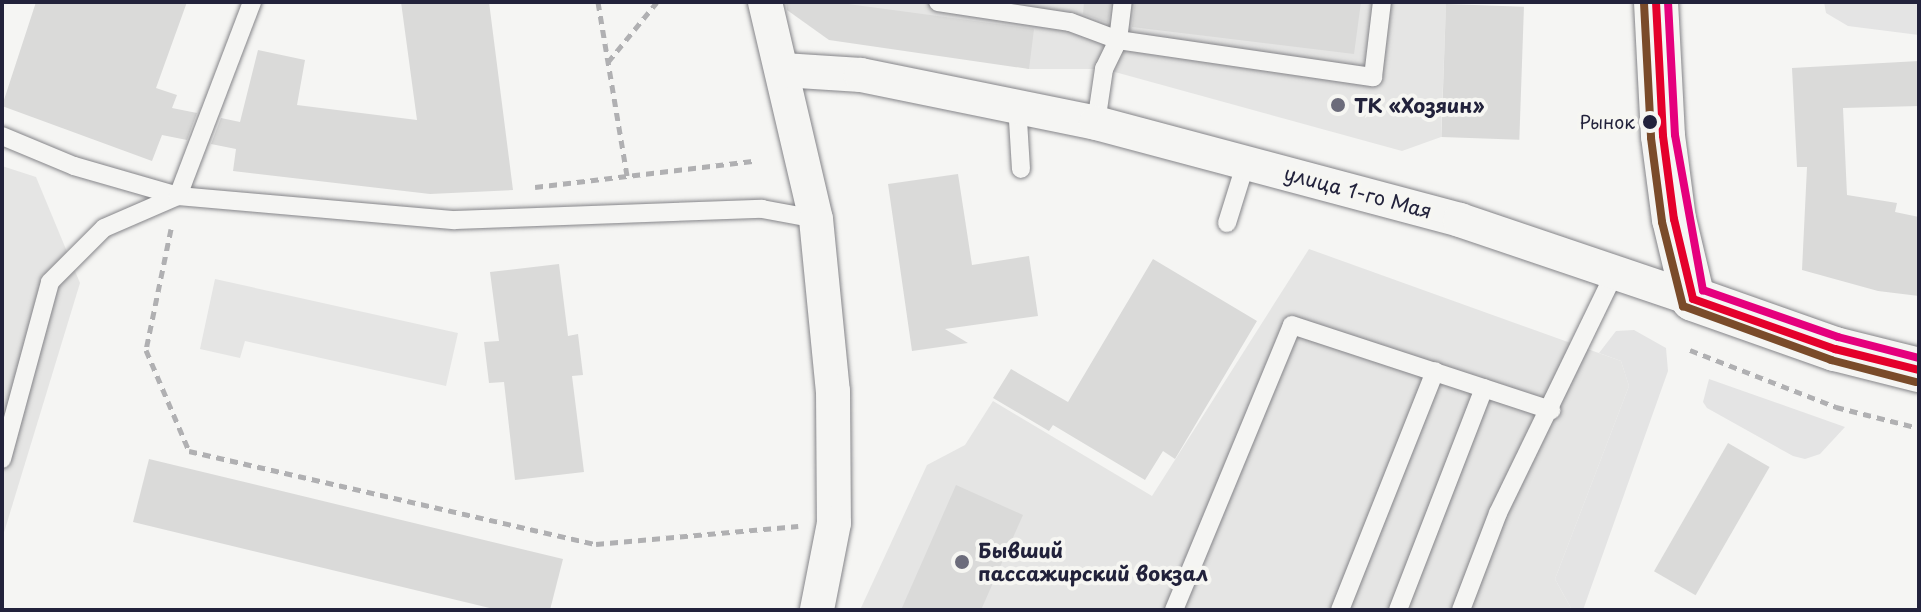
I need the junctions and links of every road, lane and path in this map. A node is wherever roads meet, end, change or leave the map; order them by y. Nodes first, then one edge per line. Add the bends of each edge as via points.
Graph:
1 (252, 2) edge
2 (598, 2) edge
3 (657, 2) edge
4 (765, 2) edge
5 (938, 2) edge
6 (1123, 2) edge
7 (1382, 2) edge
8 (1656, 2) edge
9 (1118, 40) junction
10 (608, 63) junction
11 (783, 70) junction
12 (1017, 104) junction
13 (1096, 123) junction
14 (2, 136) edge
15 (752, 161) dead end
16 (1246, 162) junction
17 (1021, 169) dead end
18 (627, 176) junction
19 (528, 188) dead end
20 (178, 196) junction
21 (816, 219) junction
22 (1227, 223) dead end
23 (1615, 272) junction
24 (1693, 299) junction
25 (1690, 350) dead end
26 (1919, 370) edge
27 (1435, 371) junction
28 (1484, 388) junction
29 (1551, 410) junction
30 (1919, 428) edge
31 (2, 459) edge
32 (834, 523) junction
33 (817, 610) edge
34 (1174, 610) edge
35 (1340, 610) edge
36 (1398, 610) edge
37 (1461, 610) edge

1 - 20 lane
2 - 10 path
3 - 10 path
4 - 11 street
5 - 9 lane via 1070,22
6 - 9 lane
7 - 9 lane via 1373,77
8 - 24 main road via 1663,136 1674,219
9 - 13 lane via 1104,69
10 - 18 path
11 - 12 street, улица 1-го Мая via 861,75
11 - 21 street
12 - 13 street, улица 1-го Мая
12 - 17 lane
13 - 16 street, улица 1-го Мая
14 - 20 lane via 74,166
15 - 18 path
16 - 22 lane
16 - 23 street, улица 1-го Мая via 1460,220
18 - 19 path
20 - 21 lane via 455,220 762,209
20 - 31 lane via 104,228 50,282
20 - 32 path via 146,350 189,451 596,544
21 - 32 street via 833,391
23 - 24 street, улица 1-го Мая
23 - 29 lane
24 - 26 main road, улица 1-го Мая via 1835,349
25 - 30 path via 1836,407
27 - 28 lane
27 - 34 lane via 1292,325
27 - 35 lane
28 - 29 lane
28 - 36 lane
29 - 37 lane via 1498,513
32 - 33 street

